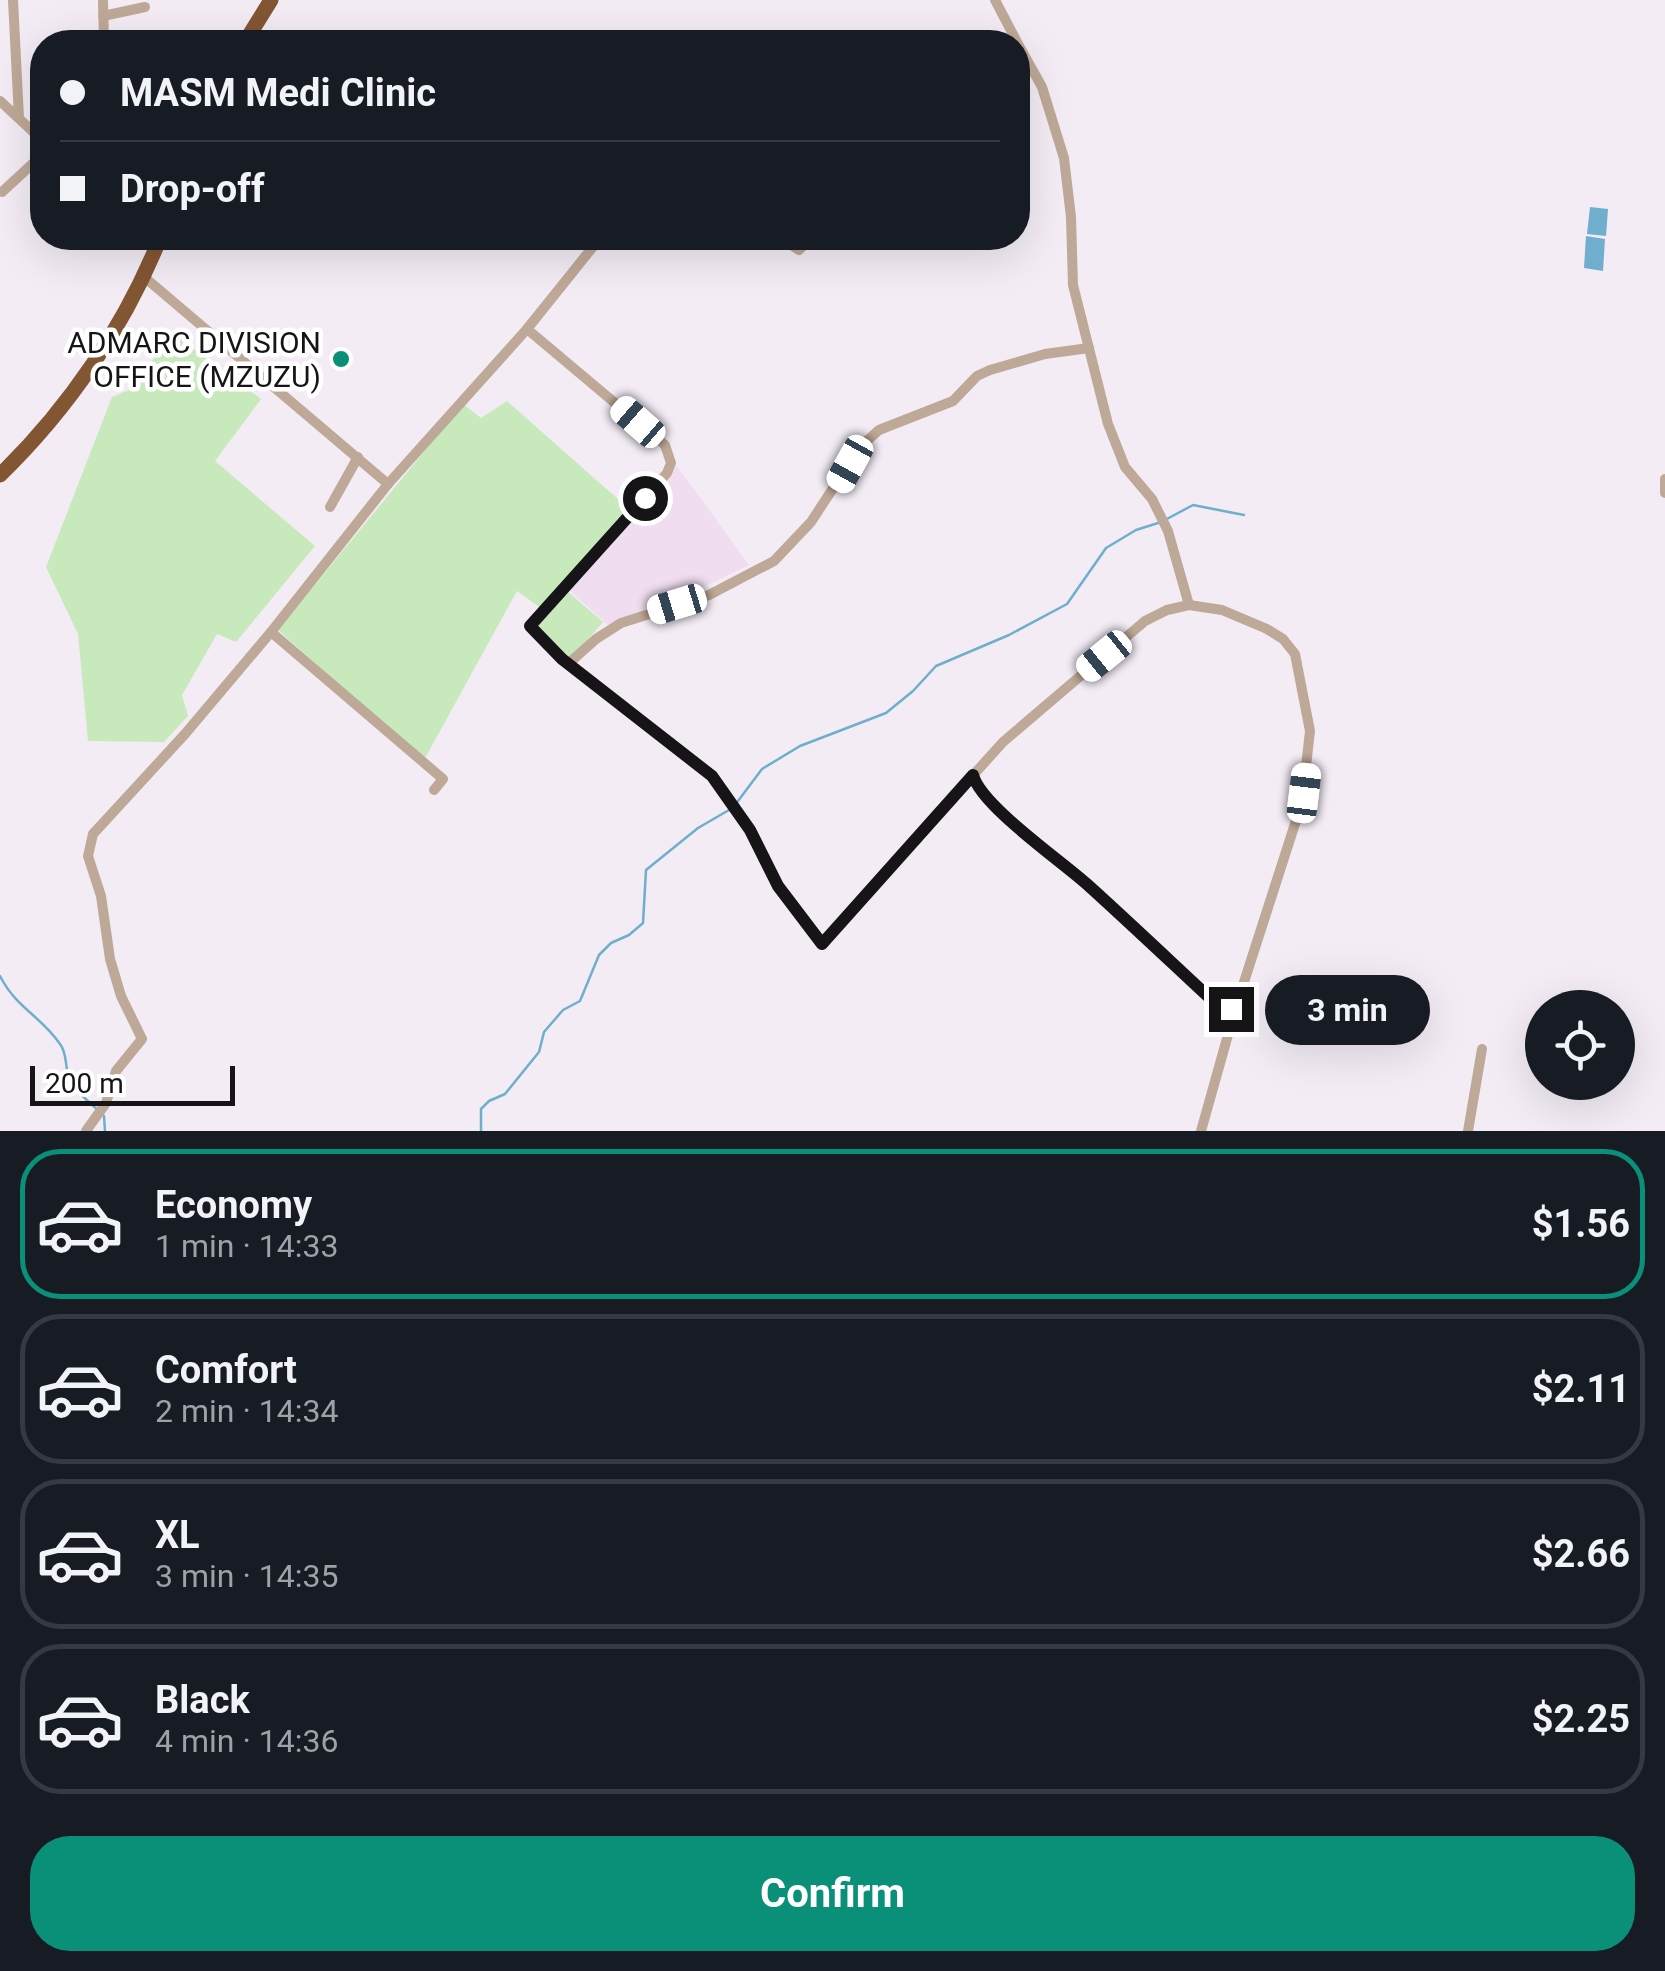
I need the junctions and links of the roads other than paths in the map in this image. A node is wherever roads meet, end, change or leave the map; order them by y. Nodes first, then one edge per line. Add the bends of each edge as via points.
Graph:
1 (13, 0) edge
2 (104, 0) edge
3 (272, 0) edge
4 (995, 0) edge
5 (145, 6) dead end
6 (104, 16) junction
7 (104, 30) edge
8 (253, 30) edge
9 (1010, 30) edge
10 (1030, 66) edge
11 (0, 100) edge
12 (18, 118) junction
13 (30, 129) edge
14 (30, 166) edge
15 (2, 192) edge
16 (153, 250) edge
17 (591, 250) edge
18 (143, 276) junction
19 (528, 329) junction
20 (1088, 348) junction
21 (358, 457) junction
22 (0, 475) edge
23 (1665, 479) edge
24 (388, 484) junction
25 (1665, 493) edge
26 (330, 506) dead end
27 (1189, 606) junction
28 (271, 632) junction
29 (568, 664) junction
30 (973, 775) junction
31 (434, 790) dead end
32 (1235, 1010) junction
33 (1482, 1049) dead end
34 (86, 1131) edge
35 (1200, 1131) edge
36 (1468, 1131) edge

1 - 12 street
2 - 6 street
3 - 8 highway
4 - 9 street
5 - 6 street
6 - 7 street
10 - 20 street via 1064,158 1073,285
11 - 12 street
12 - 13 street
14 - 15 street
16 - 18 highway
17 - 19 street
18 - 21 street
18 - 22 highway via 85,374
19 - 24 street
19 - 29 street via 664,445 671,460 667,474 530,626
20 - 27 street via 1118,453 1160,513
20 - 29 street via 990,370 953,401 880,430 774,561 708,595 621,623
21 - 24 street
21 - 26 street
23 - 25 street
24 - 28 street
27 - 30 street via 1146,621 1025,722
27 - 32 street via 1246,618 1290,645 1310,731 1298,816
28 - 31 street via 443,778
28 - 34 street via 90,840 117,985 142,1039 116,1070 106,1103
29 - 30 street via 712,776 778,886 822,944
30 - 32 street via 979,789 1214,1002
32 - 35 street
33 - 36 street

